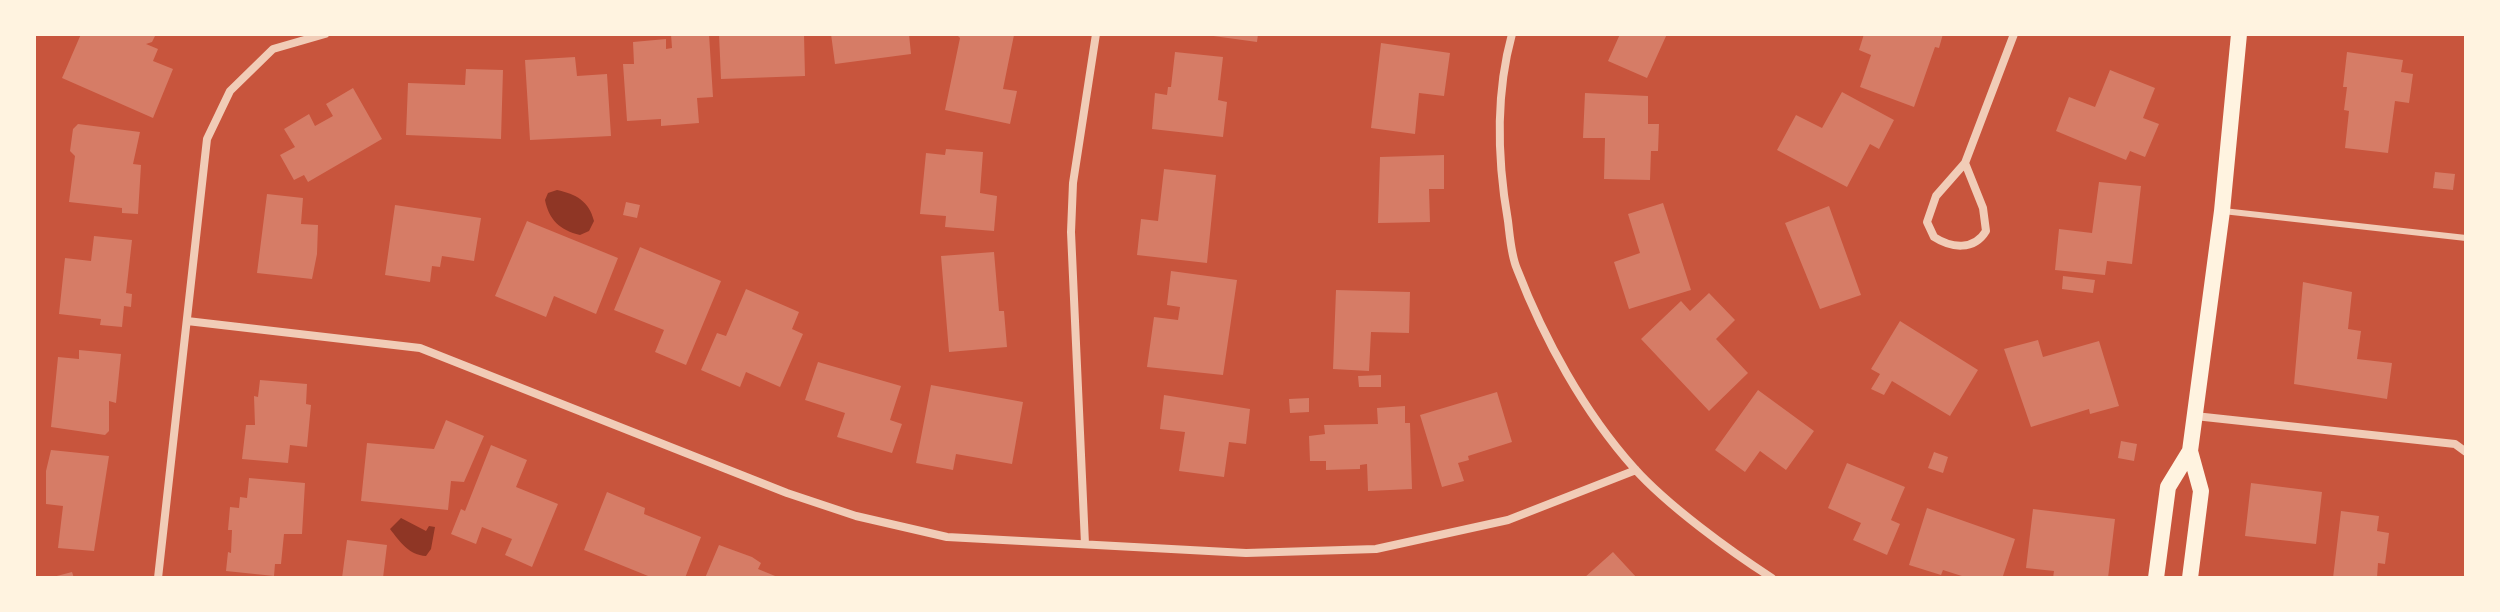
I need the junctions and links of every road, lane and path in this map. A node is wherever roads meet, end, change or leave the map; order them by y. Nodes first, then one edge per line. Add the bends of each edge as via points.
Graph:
1 (325, 34) edge
2 (1096, 34) edge
3 (1512, 34) edge
4 (2014, 34) edge
5 (2239, 34) edge
6 (1965, 163) junction
7 (2222, 211) junction
8 (2466, 238) edge
9 (187, 321) junction
10 (2195, 416) junction
11 (2190, 451) junction
12 (2466, 452) edge
13 (1636, 470) junction
14 (1085, 544) junction
15 (158, 578) edge
16 (1772, 578) edge
17 (2156, 578) edge
18 (2190, 578) edge

1 - 9 street via 273,49 230,91 207,139
2 - 14 street via 1073,183 1071,232
3 - 13 street via 1498,113 1501,179 1516,267 1595,420
4 - 6 street
5 - 7 main road
6 - 6 street via 1986,231 1974,243 1952,245 1934,237 1927,222 1936,196
7 - 8 lane
7 - 10 main road
9 - 14 street via 420,348 856,516 947,537
9 - 15 street
10 - 11 main road
10 - 12 street via 2455,444
11 - 17 main road via 2168,487
11 - 18 main road via 2201,491
13 - 14 street via 1508,520 1376,549 1246,553
13 - 16 street via 1736,555

